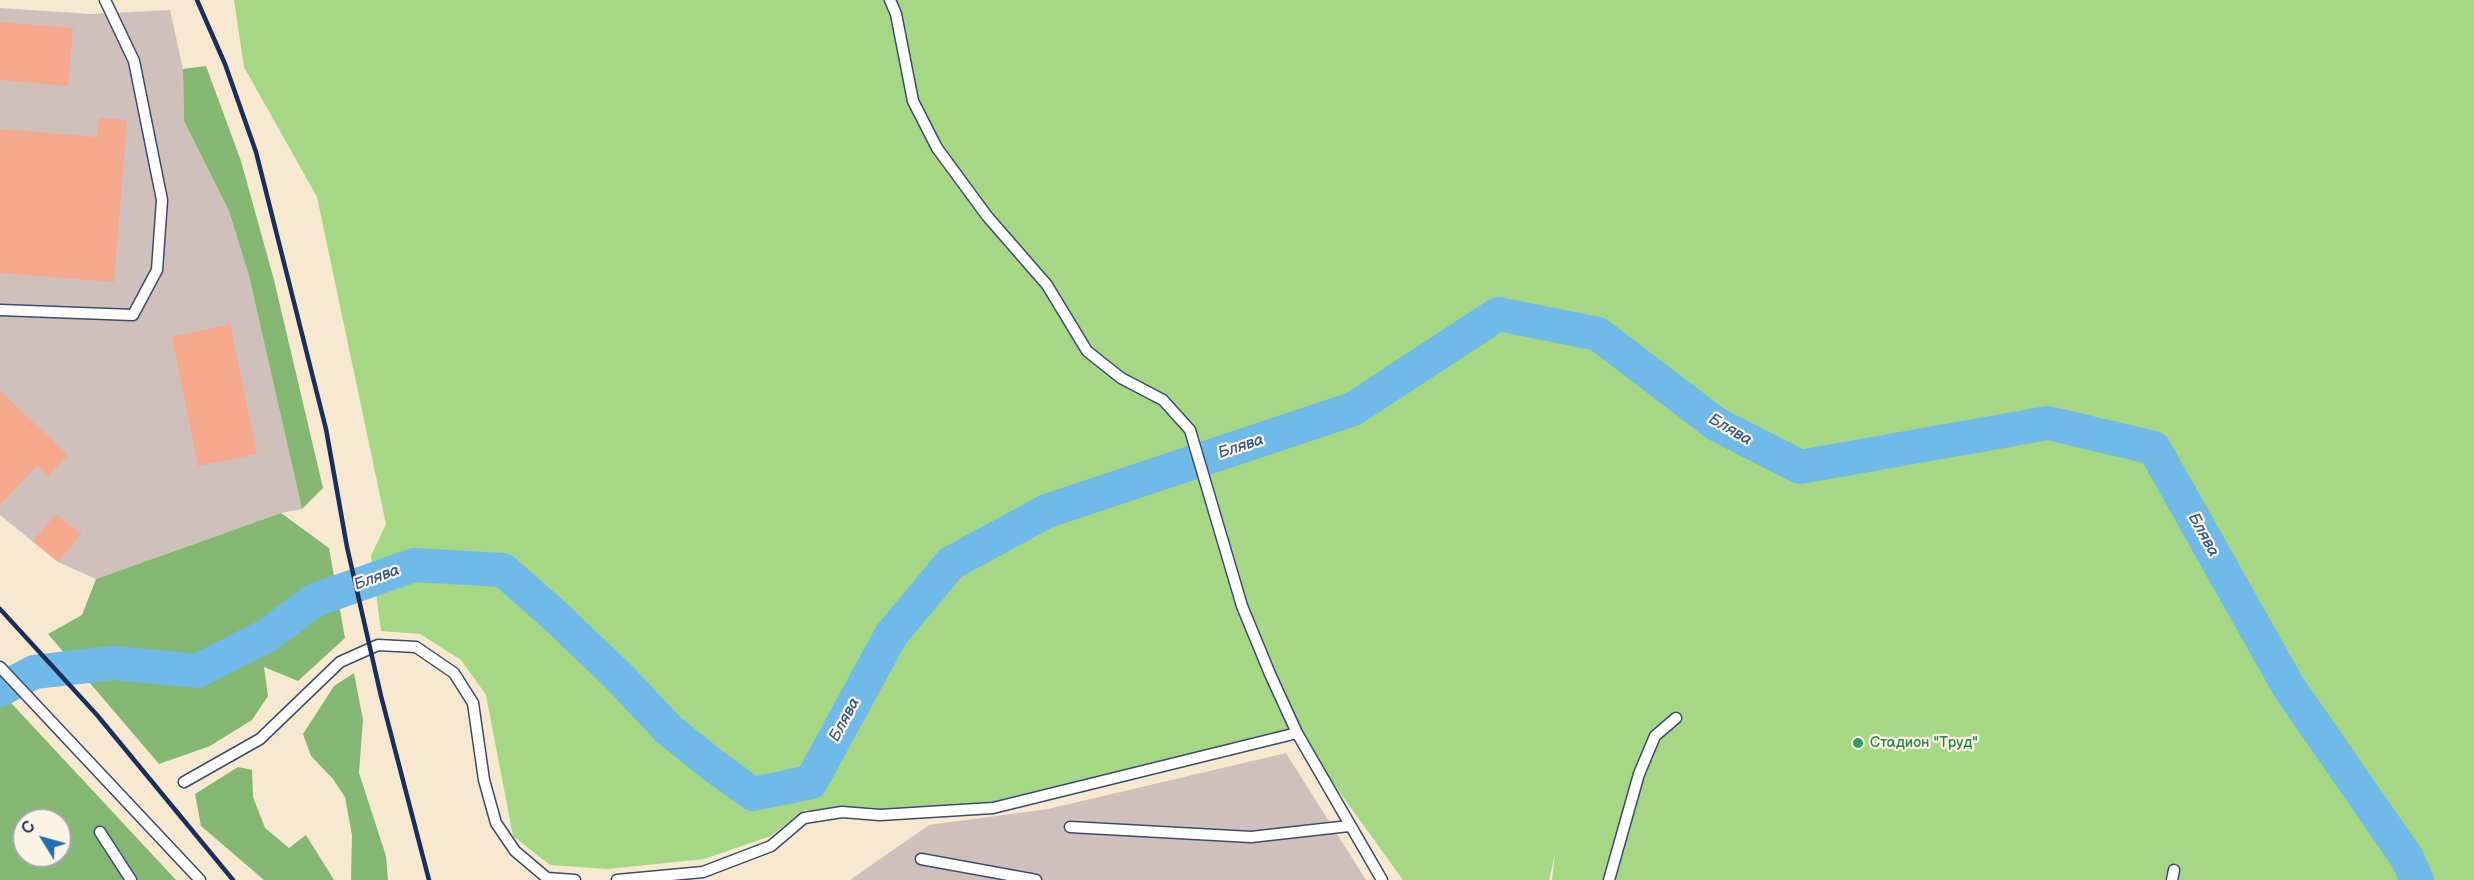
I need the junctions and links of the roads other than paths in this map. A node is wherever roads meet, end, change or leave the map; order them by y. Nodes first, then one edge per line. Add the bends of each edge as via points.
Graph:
1 (105, 0) edge
2 (890, 0) edge
3 (0, 310) edge
4 (0, 667) edge
5 (1676, 718) dead end
6 (1297, 733) junction
7 (184, 783) dead end
8 (1349, 826) junction
9 (1070, 827) dead end
10 (100, 832) dead end
11 (921, 859) dead end
12 (131, 880) edge
13 (200, 880) edge
14 (574, 880) edge
15 (617, 880) edge
16 (1036, 880) edge
17 (1382, 880) edge
18 (1608, 880) edge

1 - 3 lane via 134,61 162,200 157,270 134,315
2 - 6 lane via 913,101 937,148 987,216 1047,285 1087,351 1121,378 1163,400 1190,430 1242,606
4 - 13 lane
5 - 18 lane via 1655,736 1639,774
6 - 8 lane
6 - 15 lane via 993,808 880,815 842,812 804,819 771,846 703,872
7 - 14 lane via 260,739 340,662 378,645 416,647 454,673 473,703 484,780 496,823 515,851 547,878
8 - 9 lane via 1251,837
8 - 17 lane
10 - 12 lane
11 - 16 lane

